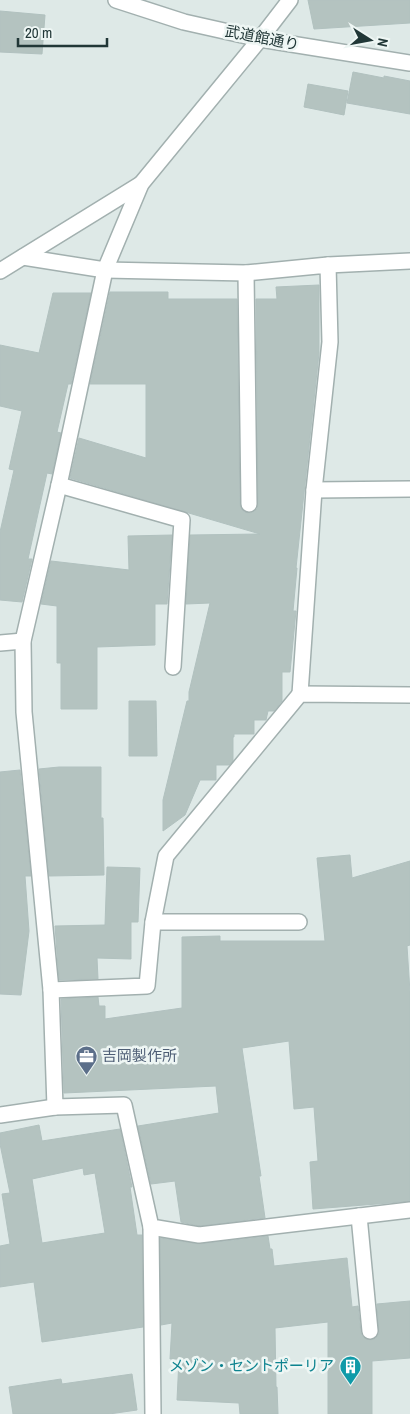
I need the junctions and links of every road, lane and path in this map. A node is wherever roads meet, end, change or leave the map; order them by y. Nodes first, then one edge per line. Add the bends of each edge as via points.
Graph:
1 (116, 0) edge
2 (290, 0) edge
3 (260, 40) junction
4 (410, 63) edge
5 (141, 184) junction
6 (23, 257) junction
7 (410, 261) edge
8 (328, 265) junction
9 (105, 270) junction
10 (0, 271) edge
11 (246, 273) junction
12 (59, 485) junction
13 (410, 489) edge
14 (314, 490) junction
15 (249, 504) dead end
16 (23, 641) junction
17 (0, 643) edge
18 (173, 668) dead end
19 (300, 694) junction
20 (410, 695) edge
21 (154, 922) junction
22 (299, 922) dead end
23 (51, 990) junction
24 (55, 1107) junction
25 (0, 1115) edge
26 (410, 1210) edge
27 (359, 1216) junction
28 (151, 1226) junction
29 (370, 1331) dead end
30 (153, 1414) edge

1 - 3 street, 武道館通り via 184,22
2 - 3 street
3 - 4 street, 武道館通り
3 - 5 street
5 - 6 street
5 - 9 street
6 - 9 street
6 - 10 street
7 - 8 street
8 - 11 street
8 - 14 street via 330,342
9 - 11 street
9 - 12 street
11 - 15 street
12 - 16 street
12 - 18 street via 182,520
13 - 14 street
14 - 19 street
16 - 17 street
16 - 23 street via 24,712
19 - 20 street
19 - 21 street via 166,856
21 - 22 street
21 - 23 street via 147,986
23 - 24 street
24 - 25 street
24 - 28 street via 124,1105
26 - 27 street
27 - 28 street via 199,1235
27 - 29 street
28 - 30 street

